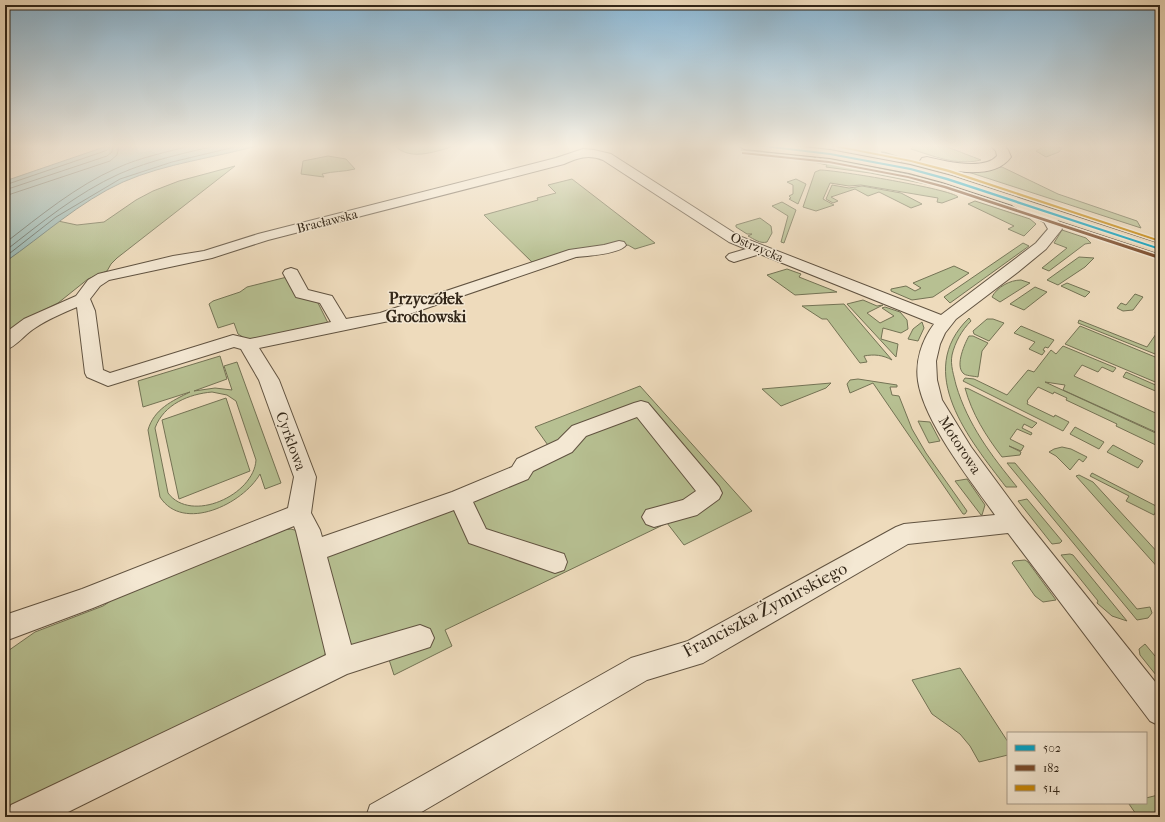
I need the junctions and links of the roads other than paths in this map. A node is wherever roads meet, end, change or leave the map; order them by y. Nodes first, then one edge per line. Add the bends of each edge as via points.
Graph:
1 (474, 183) edge
2 (650, 183) edge
3 (959, 183) edge
4 (994, 183) edge
5 (1012, 201) junction
6 (1160, 237) edge
7 (619, 245) dead end
8 (1160, 249) edge
9 (759, 250) junction
10 (734, 257) dead end
11 (291, 273) dead end
12 (82, 299) junction
13 (945, 322) junction
14 (341, 325) junction
15 (5, 344) edge
16 (248, 345) junction
17 (460, 498) junction
18 (299, 514) junction
19 (654, 517) dead end
20 (1014, 523) junction
21 (314, 551) junction
22 (555, 562) dead end
23 (5, 628) edge
24 (420, 638) dead end
25 (342, 662) junction
26 (1160, 711) edge
27 (23, 817) edge
28 (382, 817) edge

1 - 12 street, Bracławska via 207,255 104,278 94,283
2 - 9 street, Ostrzycka via 734,239
3 - 5 main road
4 - 6 main road
5 - 8 main road
5 - 13 street, Motorowa via 1041,214 1053,223 1055,229 1041,246
7 - 14 street via 574,253 383,317
9 - 10 street
9 - 13 street, Ostrzycka
11 - 14 street via 302,294 326,299
12 - 15 street via 23,328
12 - 16 street via 87,311 94,373 108,380 233,341
13 - 20 street, Motorowa via 931,344 927,361 927,380 932,400 963,453
14 - 16 street
16 - 18 street, Cyrklowa via 269,380 305,477
17 - 19 street via 520,473 525,465 565,446 578,431 641,408 711,493 689,508
17 - 21 street
17 - 22 street via 477,536
18 - 21 street via 308,530
18 - 23 street via 84,600
20 - 26 street, Motorowa
20 - 28 street, Franciszka Żymirskiego via 904,534 693,653 641,668
21 - 25 street
24 - 25 street
25 - 27 street

